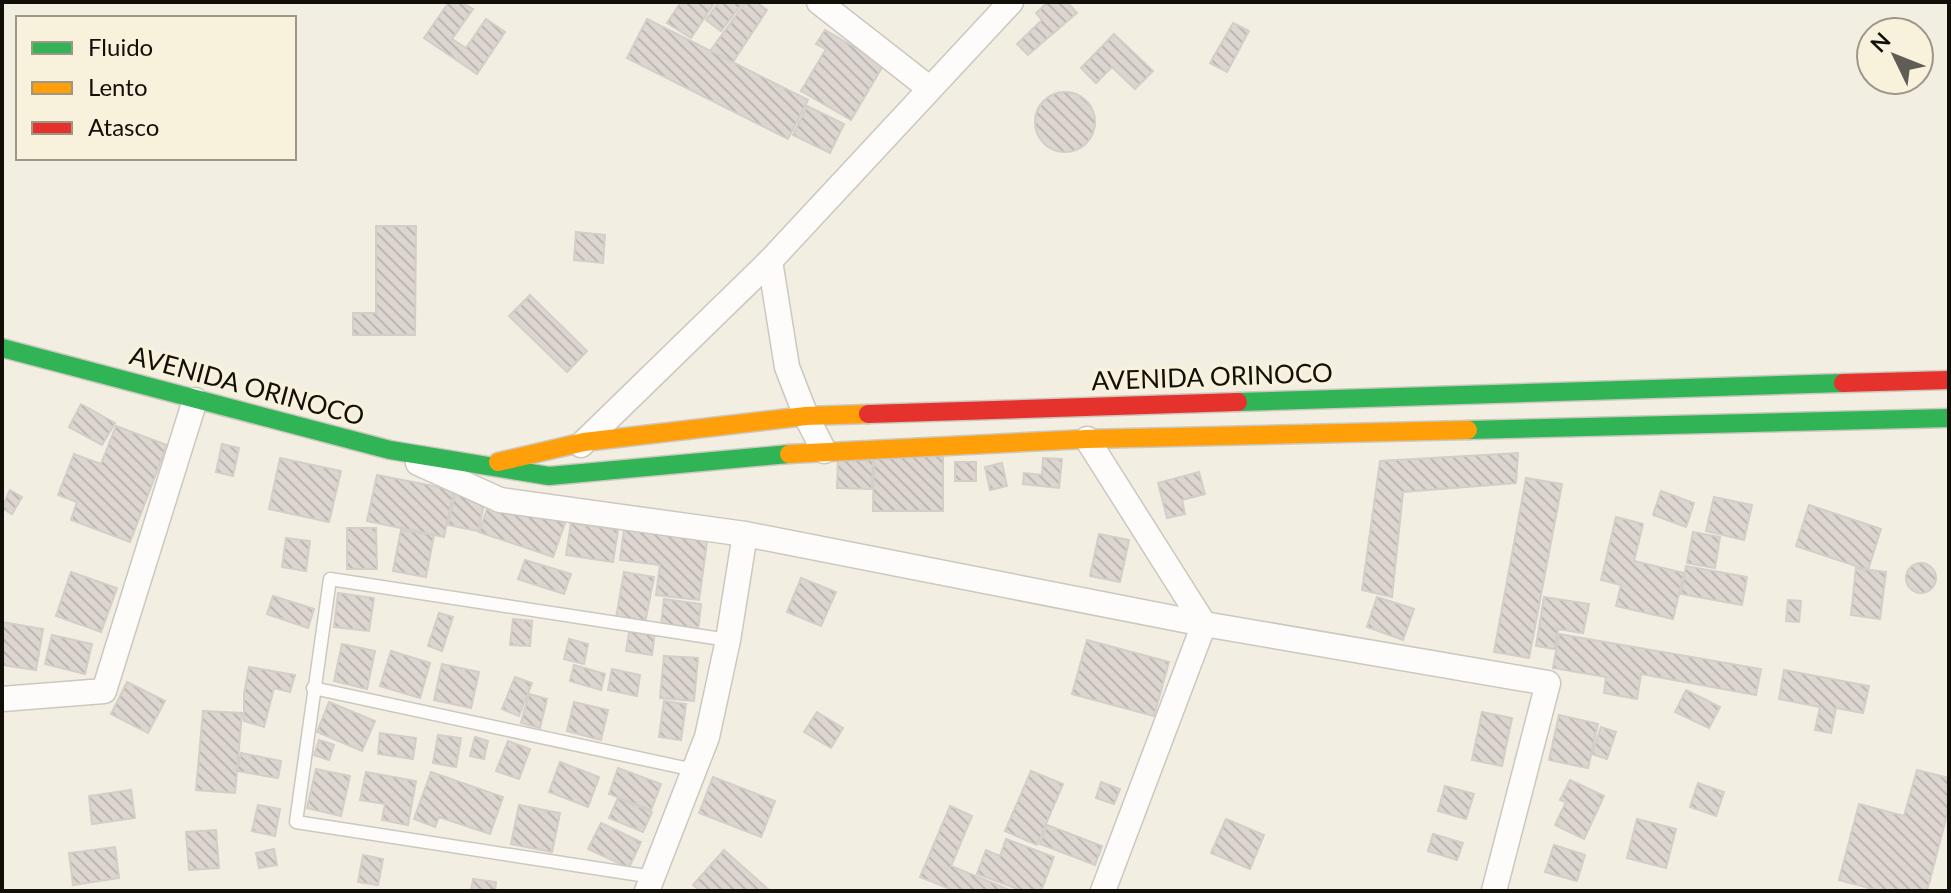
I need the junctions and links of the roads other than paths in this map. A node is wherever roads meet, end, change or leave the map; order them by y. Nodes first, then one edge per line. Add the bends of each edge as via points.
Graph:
1 (819, 2) edge
2 (1011, 2) edge
3 (929, 88) junction
4 (770, 261) junction
5 (2, 348) edge
6 (1949, 380) edge
7 (195, 400) junction
8 (806, 416) junction
9 (1949, 418) edge
10 (1087, 439) junction
11 (584, 442) junction
12 (390, 450) junction
13 (824, 451) junction
14 (482, 466) junction
15 (549, 476) junction
16 (745, 534) junction
17 (1204, 624) junction
18 (728, 640) junction
19 (313, 688) junction
20 (2, 699) edge
21 (694, 770) junction
22 (650, 884) edge
23 (1103, 891) edge
24 (1494, 891) edge

1 - 3 street
2 - 3 street
3 - 4 street
4 - 8 street via 787,367
4 - 11 street
5 - 7 street, AVENIDA ORINOCO
6 - 8 street, AVENIDA ORINOCO
7 - 12 street, AVENIDA ORINOCO
7 - 20 street via 104,691
8 - 11 street, AVENIDA ORINOCO
8 - 13 street
9 - 10 street, AVENIDA ORINOCO
10 - 13 street, AVENIDA ORINOCO
10 - 17 street
11 - 14 street, AVENIDA ORINOCO
11 - 15 street
12 - 14 street, AVENIDA ORINOCO
12 - 16 street via 500,500
13 - 15 street, AVENIDA ORINOCO
14 - 15 street, AVENIDA ORINOCO
16 - 17 street
16 - 18 street
17 - 23 street
17 - 24 street via 1548,683
18 - 19 lane via 330,579
18 - 21 street via 707,737
19 - 21 lane
19 - 22 lane via 296,822
21 - 22 street

